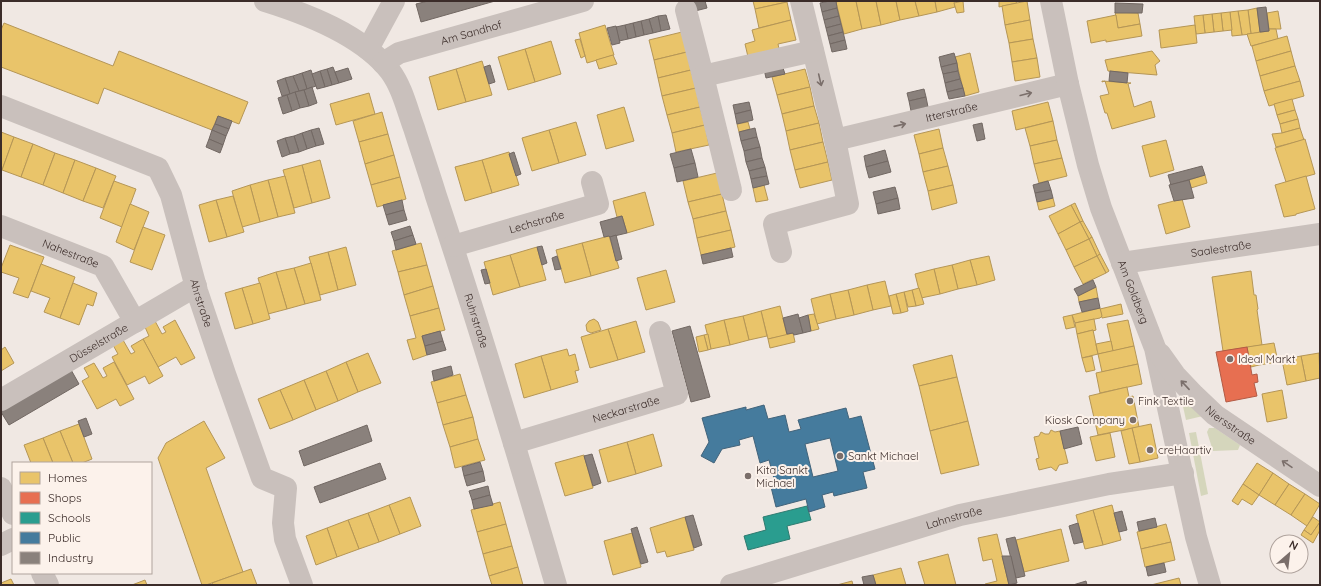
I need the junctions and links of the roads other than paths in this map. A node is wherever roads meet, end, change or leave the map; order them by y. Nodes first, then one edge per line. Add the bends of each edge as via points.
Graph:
1 (265, 1) edge
2 (394, 1) edge
3 (801, 1) edge
4 (1051, 1) edge
5 (582, 2) edge
6 (686, 10) dead end
7 (813, 51) junction
8 (375, 56) junction
9 (703, 76) junction
10 (1068, 84) junction
11 (1, 106) edge
12 (835, 140) junction
13 (592, 182) dead end
14 (731, 190) dead end
15 (1, 226) edge
16 (1320, 234) edge
17 (453, 246) junction
18 (781, 252) dead end
19 (1122, 263) junction
20 (196, 286) junction
21 (135, 322) junction
22 (660, 332) dead end
23 (1155, 348) junction
24 (1, 400) edge
25 (514, 443) junction
26 (1183, 473) junction
27 (1320, 486) edge
28 (1, 488) edge
29 (12, 512) edge
30 (12, 540) edge
31 (1, 545) edge
32 (42, 574) edge
33 (48, 585) edge
34 (302, 585) edge
35 (556, 585) edge
36 (731, 585) edge
37 (1210, 585) edge

1 - 8 street via 333,29 358,42
2 - 8 street
3 - 7 street
4 - 10 street, Am Goldberg
5 - 8 street, Am Sandhof via 399,54
6 - 9 street
7 - 9 street
7 -> 12 street
8 - 17 street, Ruhrstraße via 398,84
9 - 14 street
12 -> 10 street, Itterstraße
10 - 19 street, Am Goldberg via 1096,194
11 - 20 street, Ahrstraße via 158,168 171,195
12 - 18 street via 848,204 774,224
13 - 17 street, Lechstraße via 598,204
15 - 21 street, Nahestraße via 103,266
16 - 19 street, Saalestraße
17 - 25 street, Ruhrstraße
19 - 23 street, Am Goldberg
20 - 21 street, Düsselstraße
20 - 34 street, Ahrstraße via 224,374 262,478 286,488 283,523 285,538
21 - 24 street, Düsselstraße
22 - 25 street, Neckarstraße via 676,394
23 - 26 street, Am Goldberg
27 -> 23 street, Niersstraße via 1215,415 1175,374
25 - 35 street, Ruhrstraße
26 - 36 street, Lahnstraße via 1102,485 960,515
26 - 37 street, Am Goldberg via 1196,537
28 - 29 street
30 - 31 street
32 - 33 street

